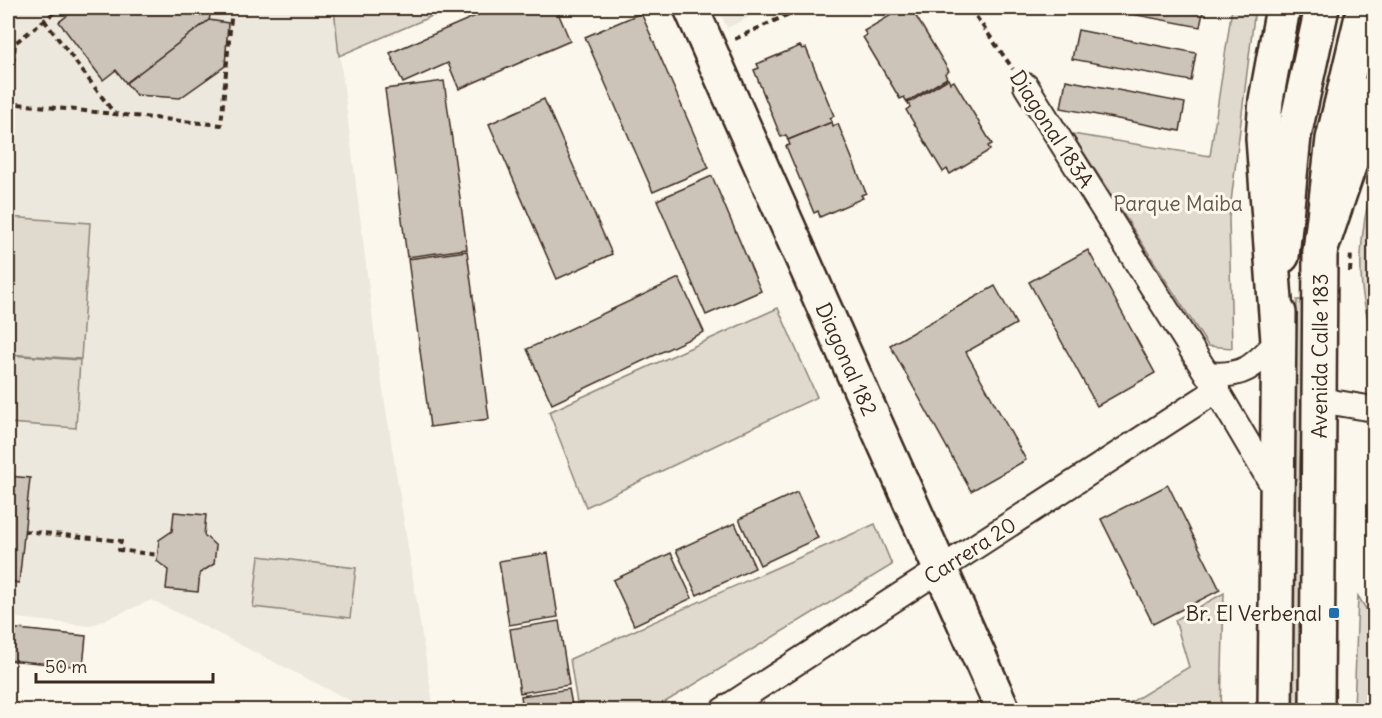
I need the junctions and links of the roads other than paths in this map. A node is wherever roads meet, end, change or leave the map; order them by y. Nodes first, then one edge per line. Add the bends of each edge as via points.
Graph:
1 (691, 8) edge
2 (1283, 8) edge
3 (1322, 8) edge
4 (1364, 8) edge
5 (1026, 86) road end
6 (1374, 92) edge
7 (1320, 252) junction
8 (1278, 341) junction
9 (1212, 382) junction
10 (1319, 400) junction
11 (1374, 409) edge
12 (1276, 491) junction
13 (939, 568) junction
14 (723, 711) edge
15 (1003, 711) edge
16 (1275, 711) edge
17 (1317, 711) edge

1 - 13 main road, Diagonal 182
2 - 8 main road via 1263,138
3 - 8 main road, Avenida Calle 183 via 1292,146
4 - 7 main road, Avenida Calle 183 via 1333,139
5 - 9 street, Diagonal 183A
6 - 7 main road
7 - 10 main road, Avenida Calle 183
8 - 9 street via 1247,370
8 - 12 main road, Avenida Calle 183
9 - 12 street, Diagonal 183A
9 - 13 street, Carrera 20
10 - 11 street
10 - 17 main road, Avenida Calle 183
12 - 16 main road, Avenida Calle 183
13 - 14 street, Carrera 20
13 - 15 main road, Diagonal 182

